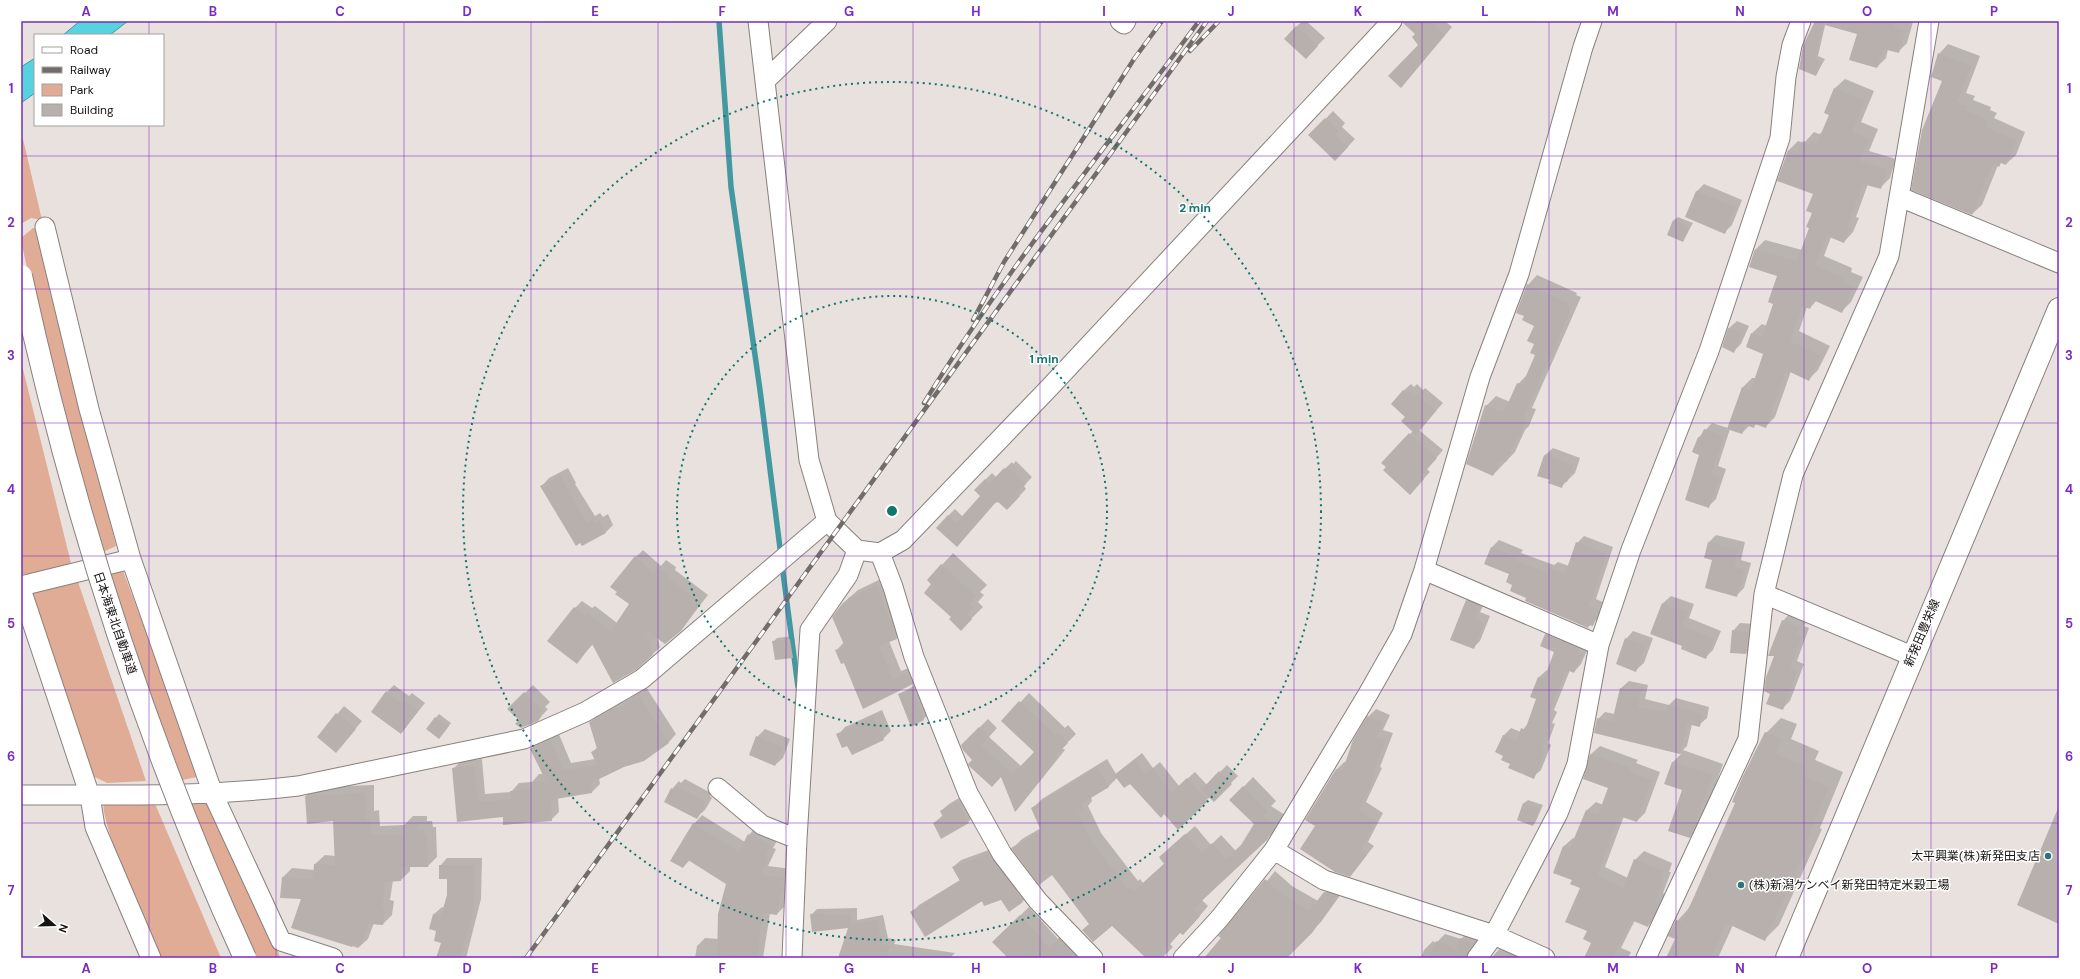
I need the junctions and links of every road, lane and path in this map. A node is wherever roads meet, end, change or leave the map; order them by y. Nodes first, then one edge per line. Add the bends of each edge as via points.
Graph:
1 (758, 21) edge
2 (827, 21) edge
3 (1120, 21) edge
4 (1126, 21) edge
5 (1392, 21) edge
6 (1592, 21) edge
7 (1801, 21) edge
8 (1929, 21) edge
9 (766, 81) junction
10 (1900, 197) junction
11 (45, 227) dead end
12 (2059, 263) edge
13 (21, 276) edge
14 (2059, 309) edge
15 (21, 341) edge
16 (827, 521) junction
17 (869, 552) junction
18 (131, 559) junction
19 (1424, 570) junction
20 (21, 586) edge
21 (21, 590) edge
22 (1764, 594) junction
23 (1599, 645) junction
24 (1912, 656) junction
25 (718, 788) dead end
26 (213, 794) junction
27 (21, 796) edge
28 (90, 796) junction
29 (797, 839) junction
30 (1274, 850) junction
31 (1494, 935) junction
32 (281, 941) junction
33 (151, 958) edge
34 (230, 958) edge
35 (245, 958) edge
36 (290, 958) edge
37 (333, 958) edge
38 (792, 958) edge
39 (1093, 958) edge
40 (1183, 958) edge
41 (1477, 958) edge
42 (1545, 958) edge
43 (1646, 958) edge
44 (1787, 958) edge

1 - 9 street
2 - 9 street
3 - 4 street via 1124,24
5 - 17 street via 903,540
6 - 19 street via 1519,274 1480,377
7 - 23 street via 1792,45 1786,77 1780,138 1709,351 1631,550
8 - 10 street
9 - 16 street via 809,460
10 - 12 street
10 - 22 street via 1889,256 1793,475
11 - 18 street via 89,409
13 - 35 main road, 日本海東北自動車道, bridge via 38,357 89,546 155,739 202,860
14 - 24 main road, 新発田豊栄線
15 - 34 main road, 日本海東北自動車道 via 57,485 138,738 196,883
16 - 17 street
16 - 26 street via 642,680 584,712 524,739 298,786
17 - 29 street via 848,575 810,630
17 - 39 street via 893,587 914,657 968,793 1002,854 1038,901
18 - 20 street
18 - 26 street
19 - 23 street
19 - 30 street via 1402,634
21 - 28 street
22 - 24 street
22 - 43 street via 1748,739
23 - 31 street via 1577,764 1558,813
24 - 44 main road, 新発田豊栄線
25 - 29 street via 762,825
26 - 28 street
26 - 32 street
27 - 28 street
28 - 33 street via 95,827
29 - 38 street
30 - 31 street via 1324,880
30 - 40 street
31 - 41 street
31 - 42 street
32 - 36 street
32 - 37 street

